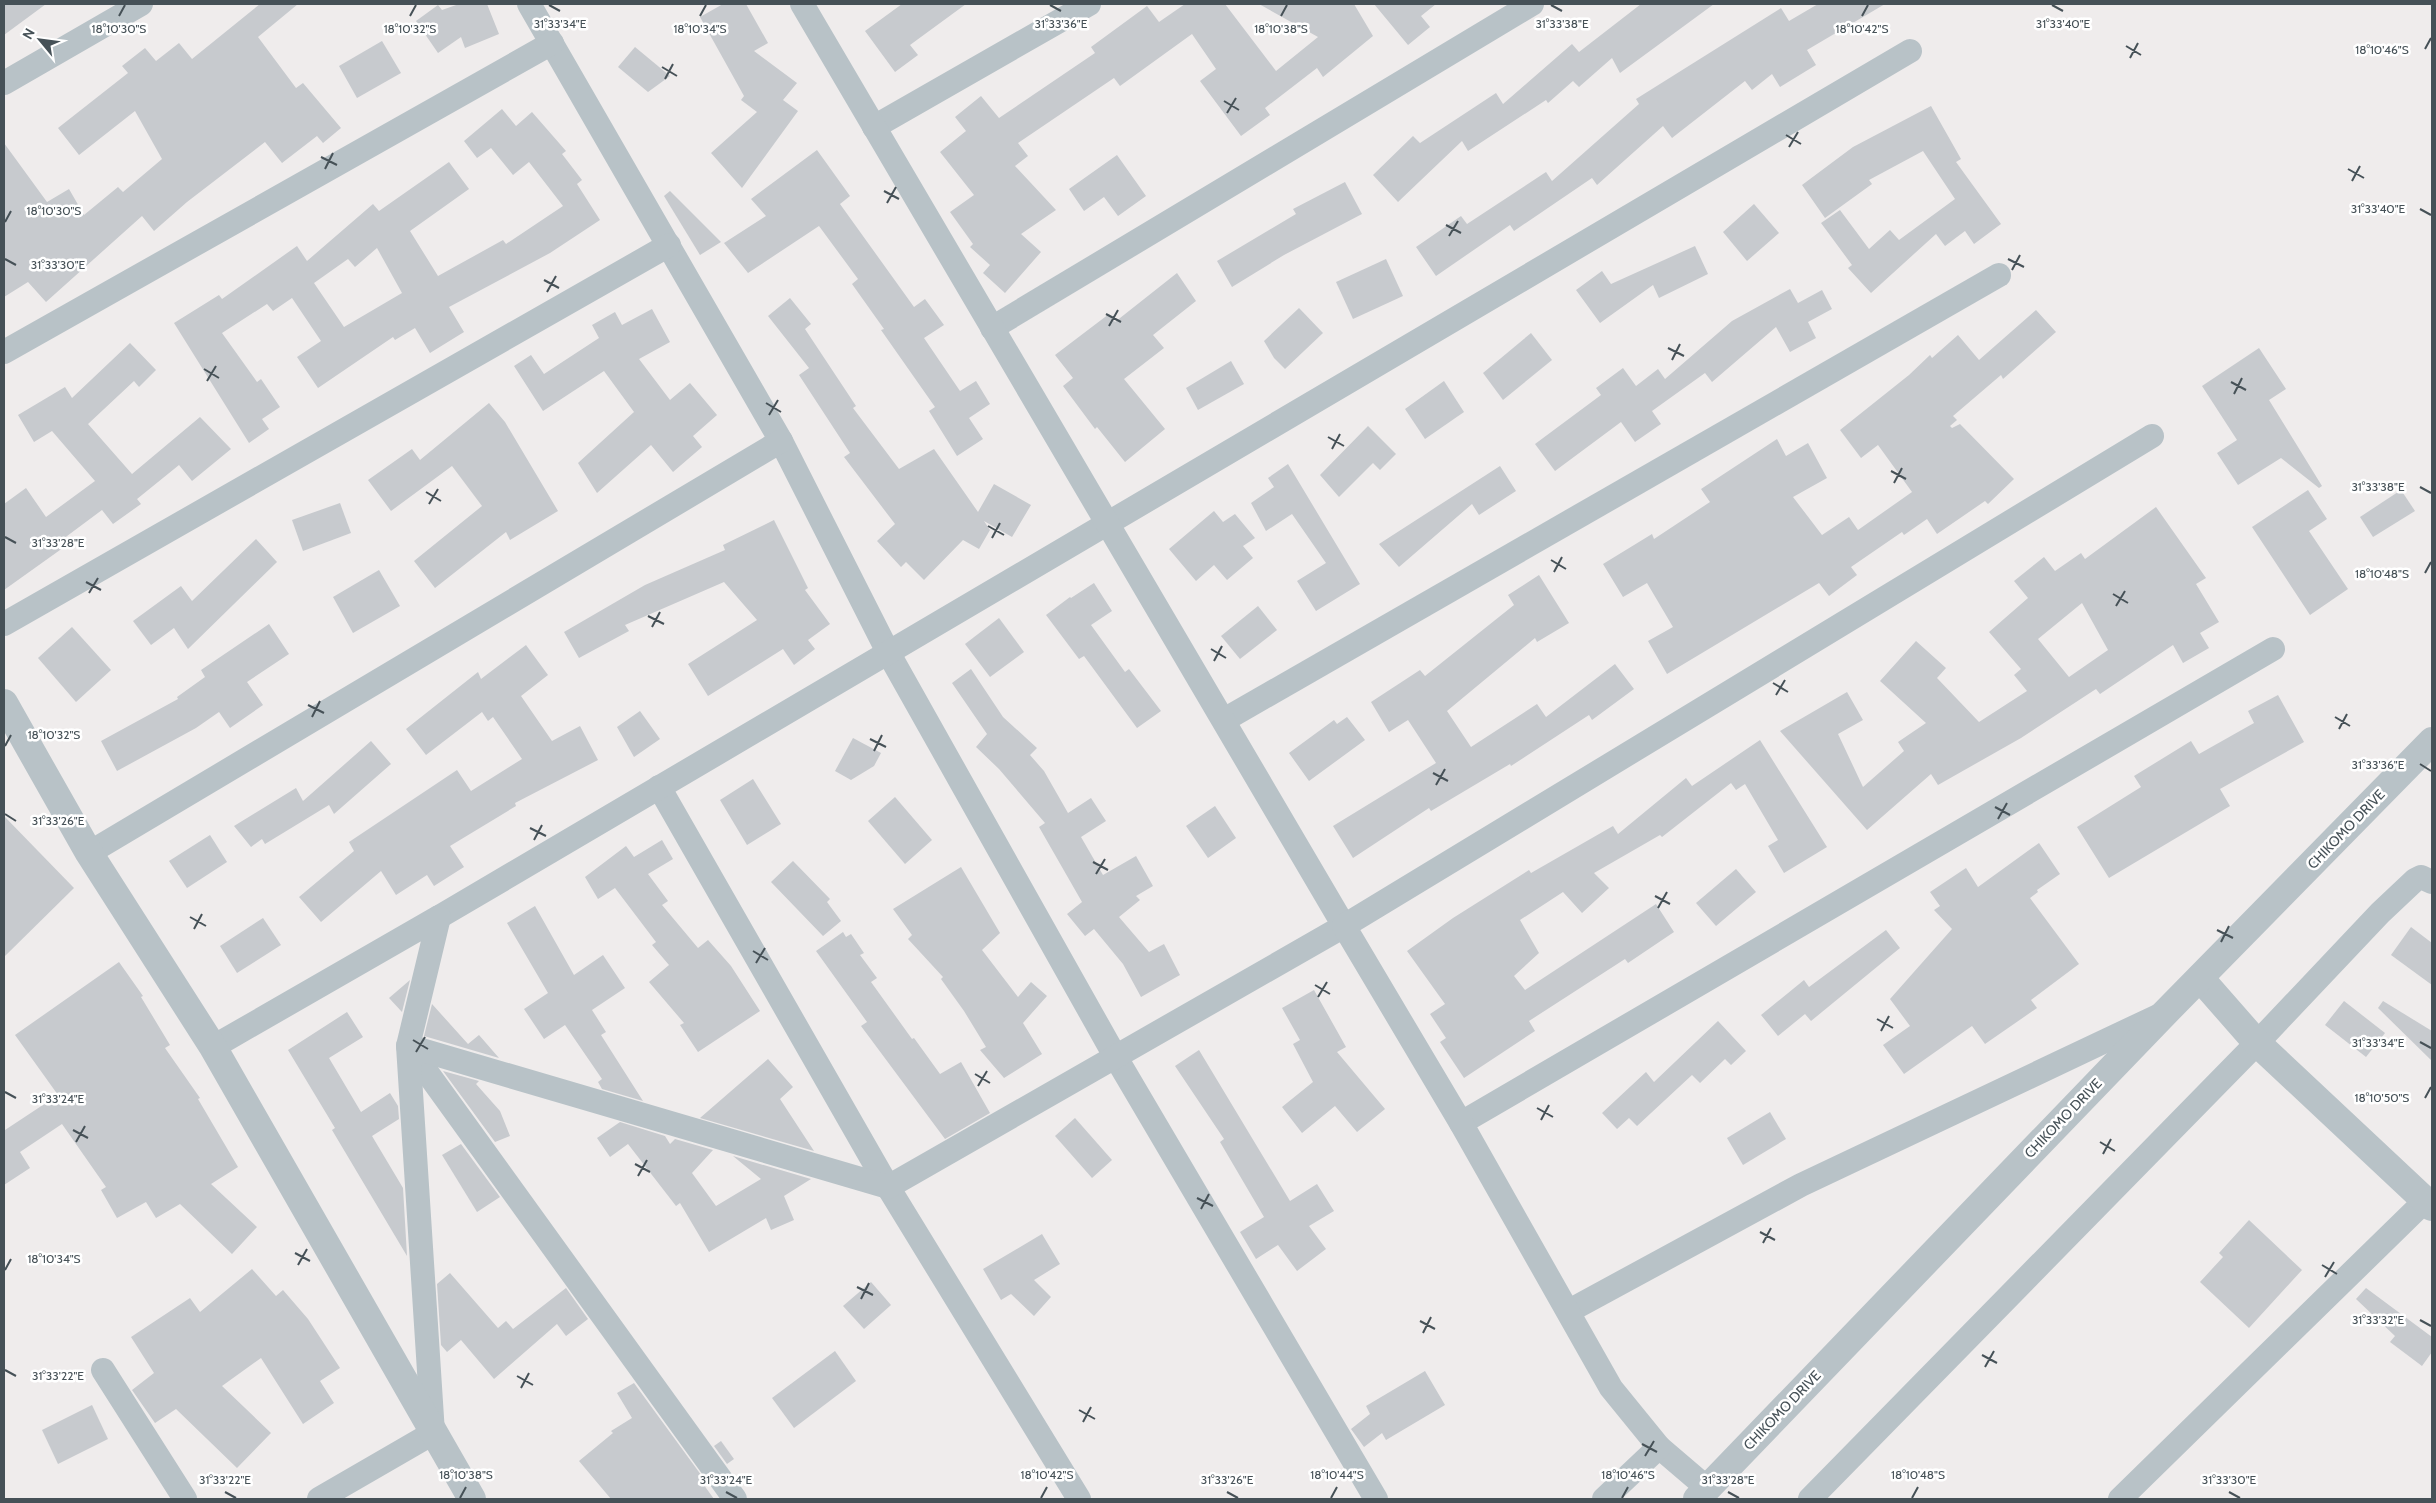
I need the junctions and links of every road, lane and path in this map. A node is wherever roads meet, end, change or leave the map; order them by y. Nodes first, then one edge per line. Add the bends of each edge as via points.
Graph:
1 (141, 4) edge
2 (529, 4) edge
3 (802, 4) edge
4 (1089, 4) edge
5 (1532, 4) edge
6 (552, 43) junction
7 (1910, 51) dead end
8 (4, 83) edge
9 (874, 127) junction
10 (669, 245) junction
11 (1999, 275) dead end
12 (992, 328) junction
13 (4, 352) edge
14 (2152, 436) dead end
15 (781, 441) junction
16 (1106, 524) junction
17 (4, 624) edge
18 (2273, 649) dead end
19 (889, 654) junction
20 (4, 703) edge
21 (1224, 720) junction
22 (2432, 741) edge
23 (659, 787) junction
24 (89, 853) junction
25 (2432, 882) edge
26 (439, 917) junction
27 (1344, 926) junction
28 (2200, 978) junction
29 (2165, 1013) junction
30 (2257, 1043) junction
31 (408, 1046) junction
32 (213, 1047) junction
33 (1115, 1056) junction
34 (1461, 1123) junction
35 (888, 1187) junction
36 (2429, 1204) edge
37 (1569, 1311) junction
38 (103, 1370) dead end
39 (433, 1433) junction
40 (1659, 1447) junction
41 (1702, 1494) edge
42 (185, 1499) edge
43 (319, 1499) edge
44 (472, 1499) edge
45 (735, 1499) edge
46 (1079, 1499) edge
47 (1376, 1499) edge
48 (1604, 1499) edge
49 (1810, 1499) edge
50 (2120, 1499) edge

1 - 8 street
2 - 6 street
3 - 9 street
4 - 9 street
5 - 12 street
6 - 10 street
6 - 13 street
7 - 16 street
9 - 12 street
10 - 15 street
10 - 17 street
11 - 21 street
12 - 16 street
14 - 27 street
15 - 19 street
15 - 24 street
16 - 19 street
16 - 21 street
18 - 34 street
19 - 23 street
19 - 33 street
20 - 24 street
21 - 27 street
22 - 28 street, CHIKOMO DRIVE
23 - 26 street
23 - 35 street
24 - 32 street
25 - 30 street via 2421,877 2415,880
26 - 31 street
26 - 32 street
27 - 33 street
27 - 34 street
28 - 29 street, CHIKOMO DRIVE
28 - 30 street
29 - 37 street via 1801,1185
29 - 41 street, CHIKOMO DRIVE
30 - 36 street
30 - 49 street
31 - 35 street
31 - 39 street
31 - 45 street
32 - 39 street
33 - 35 street
33 - 47 street
34 - 37 street
35 - 46 street
36 - 50 street
37 - 40 street via 1611,1388
38 - 42 street
39 - 43 street
39 - 44 street
40 - 41 street
40 - 48 street

